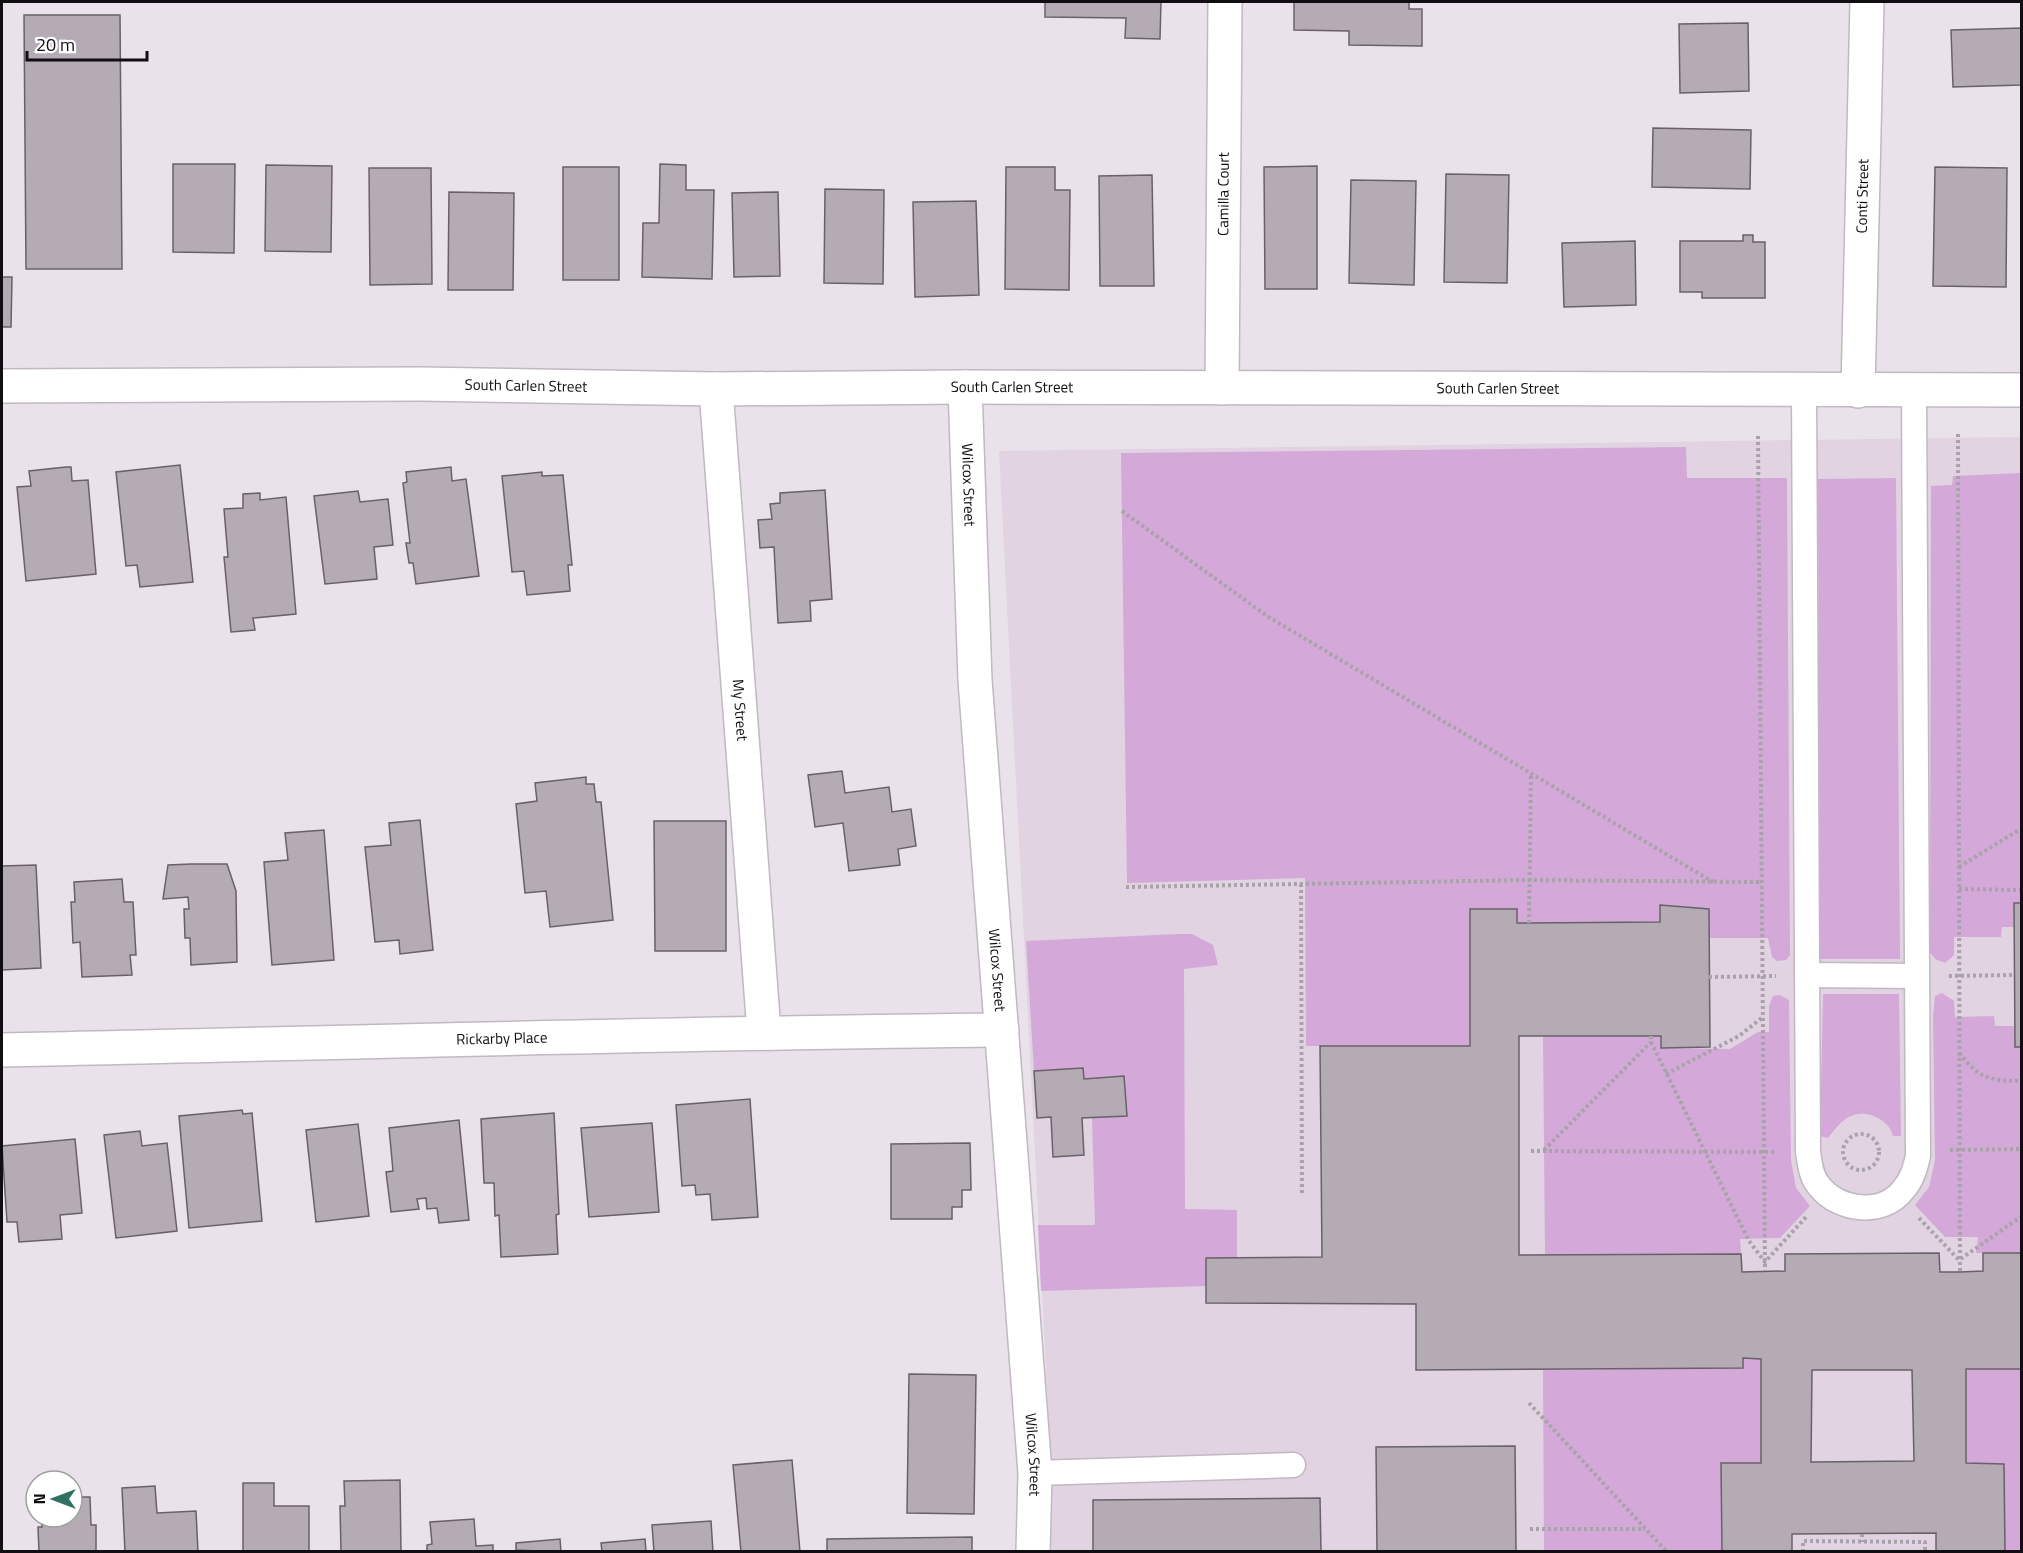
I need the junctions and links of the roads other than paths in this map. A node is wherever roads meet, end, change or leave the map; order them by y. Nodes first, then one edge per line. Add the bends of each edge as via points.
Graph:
1 (1225, 2) edge
2 (1867, 2) edge
3 (2, 386) edge
4 (965, 387) junction
5 (1222, 388) junction
6 (716, 389) junction
7 (1804, 390) junction
8 (2022, 390) edge
9 (1858, 391) junction
10 (1914, 391) junction
11 (1807, 975) junction
12 (1917, 976) junction
13 (1002, 1030) junction
14 (764, 1032) junction
15 (2, 1050) edge
16 (1293, 1465) dead end
17 (1035, 1473) junction
18 (1033, 1551) edge

1 - 5 street, Camilla Court
2 - 9 street, Conti Street
3 - 6 street, South Carlen Street via 421,384
4 - 5 street, South Carlen Street
4 - 6 street, South Carlen Street
4 - 13 street, Wilcox Street via 975,680
5 - 7 street, South Carlen Street
6 - 14 street, My Street
7 - 9 street, South Carlen Street
7 - 11 lane
8 - 10 street, South Carlen Street
9 - 10 street, South Carlen Street
10 - 12 lane
11 - 12 lane
11 - 12 lane via 1811,1170 1820,1187 1834,1200 1852,1207 1871,1207 1889,1201 1904,1190 1914,1173 1918,1156
13 - 14 street, Rickarby Place
13 - 17 street, Wilcox Street
14 - 15 street, Rickarby Place
16 - 17 lane
17 - 18 street, Wilcox Street

